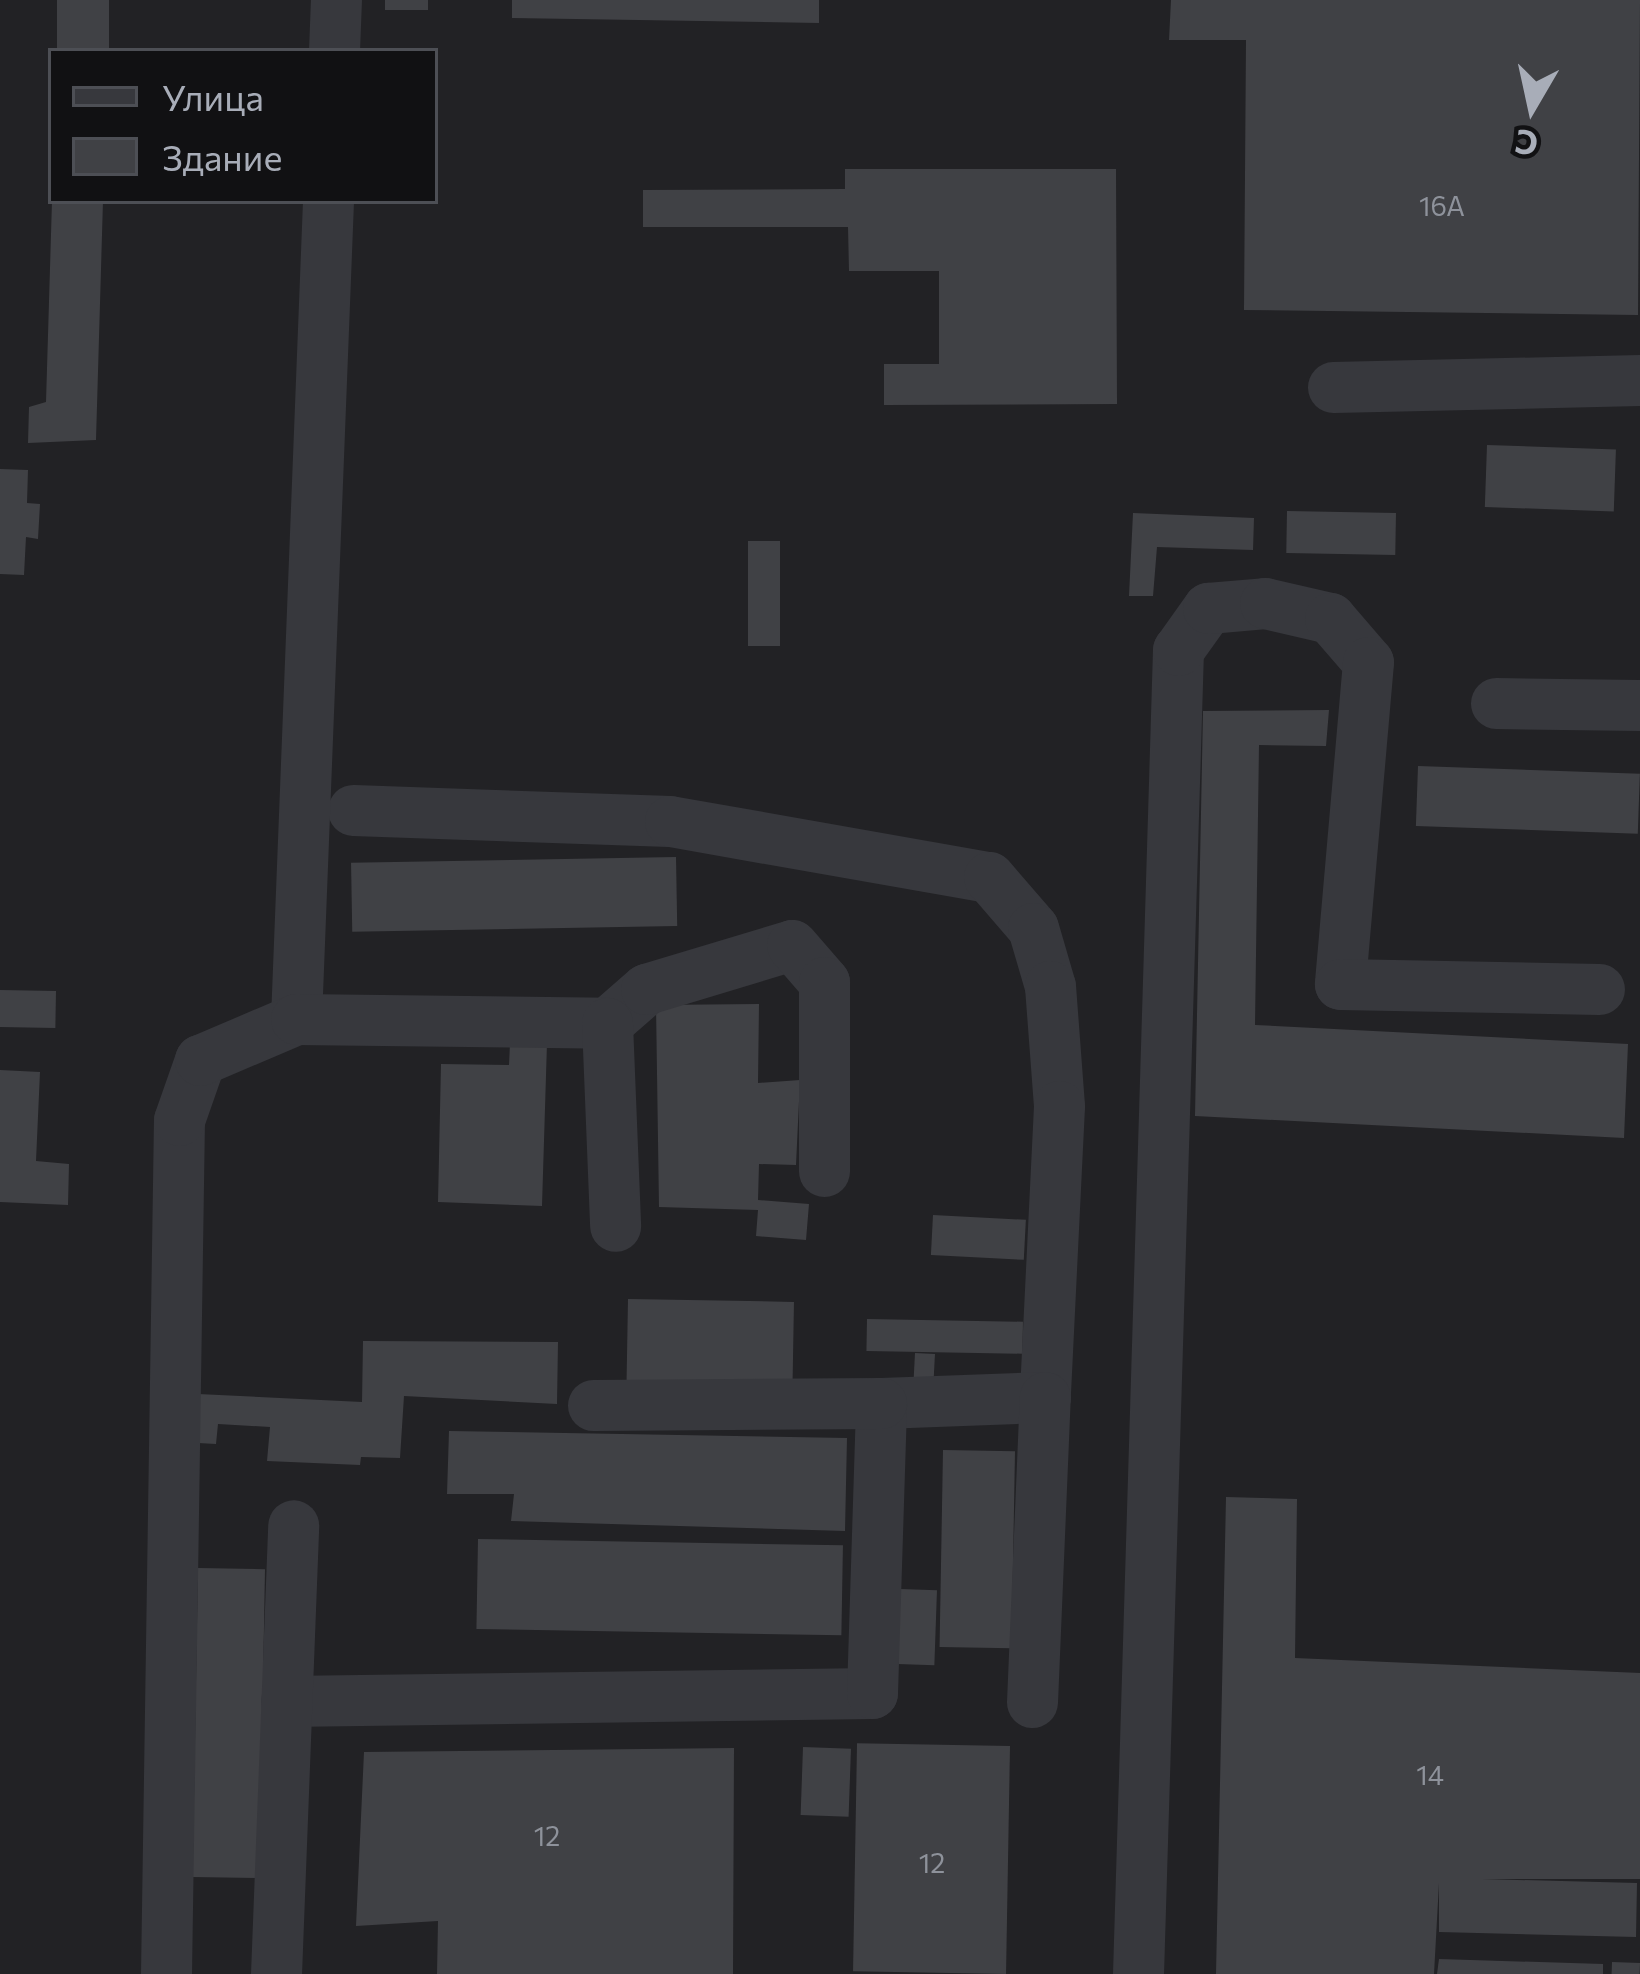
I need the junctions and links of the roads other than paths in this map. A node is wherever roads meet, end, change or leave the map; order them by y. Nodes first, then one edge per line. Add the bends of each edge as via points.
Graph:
1 (336, 0) edge
2 (334, 48) edge
3 (328, 204) edge
4 (1640, 380) edge
5 (1333, 387) dead end
6 (1496, 703) dead end
7 (1640, 705) edge
8 (353, 810) dead end
9 (1599, 989) dead end
10 (296, 1018) junction
11 (607, 1023) junction
12 (824, 1171) dead end
13 (615, 1226) dead end
14 (1045, 1397) junction
15 (881, 1402) junction
16 (593, 1405) dead end
17 (293, 1525) dead end
18 (286, 1700) junction
19 (1032, 1702) dead end
20 (166, 1974) edge
21 (276, 1974) edge
22 (1138, 1974) edge

1 - 2 lane
3 - 10 lane
4 - 5 lane
6 - 7 lane
8 - 14 lane via 670,821 989,877 1033,928 1050,986 1060,1106
9 - 22 lane via 1340,984 1368,662 1330,618 1265,603 1208,608 1178,650
10 - 11 lane
10 - 20 lane via 200,1060 179,1120
11 - 12 lane via 646,989 792,945 824,982
11 - 13 lane
14 - 15 lane
14 - 19 lane
15 - 16 lane
15 - 18 lane via 872,1693
17 - 18 lane
18 - 21 lane

